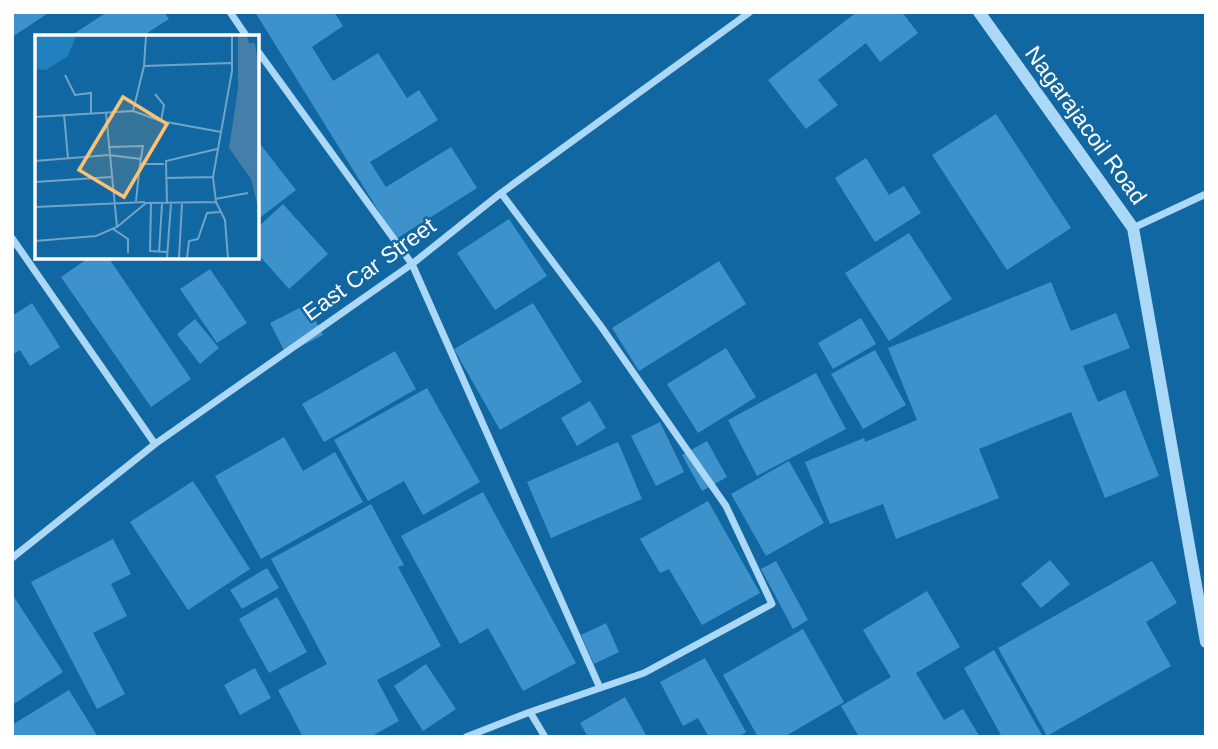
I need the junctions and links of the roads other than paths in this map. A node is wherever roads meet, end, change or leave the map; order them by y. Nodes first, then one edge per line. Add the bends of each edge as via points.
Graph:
1 (230, 12) edge
2 (750, 12) edge
3 (979, 12) edge
4 (246, 35) edge
5 (259, 53) edge
6 (501, 193) junction
7 (1206, 194) edge
8 (1133, 228) junction
9 (12, 238) edge
10 (412, 264) junction
11 (155, 444) junction
12 (12, 558) edge
13 (1206, 642) edge
14 (600, 688) junction
15 (530, 712) junction
16 (467, 737) edge
17 (545, 737) edge

1 - 4 street
2 - 6 street, East Car Street
3 - 8 street, Nagarajacoil Road
5 - 10 street
6 - 10 street, East Car Street
6 - 14 street via 726,506 772,604 644,673
7 - 8 street
8 - 13 street, Nagarajacoil Road
9 - 11 street
10 - 11 street, East Car Street
10 - 14 street
11 - 12 street, East Car Street
14 - 15 street
15 - 16 street
15 - 17 street

